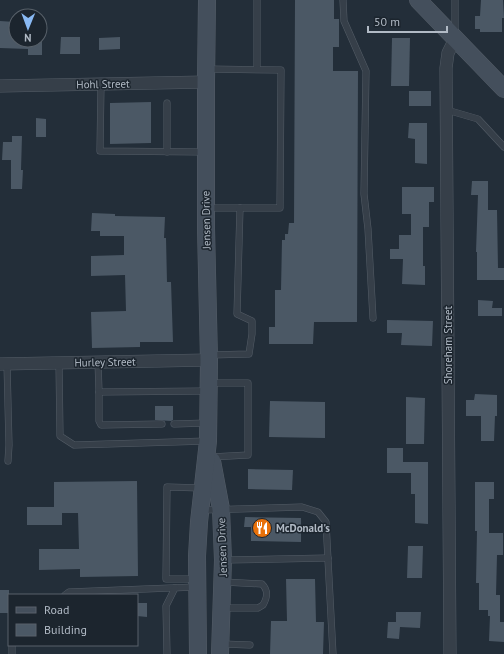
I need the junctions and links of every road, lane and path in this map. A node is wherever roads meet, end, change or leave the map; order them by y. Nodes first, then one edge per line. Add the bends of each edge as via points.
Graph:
1 (207, 0) edge
2 (257, 0) edge
3 (343, 0) edge
4 (418, 0) edge
5 (455, 0) edge
6 (455, 38) junction
7 (257, 69) junction
8 (206, 75) junction
9 (101, 84) junction
10 (0, 86) edge
11 (504, 89) edge
12 (167, 103) dead end
13 (447, 110) junction
14 (504, 147) edge
15 (167, 152) junction
16 (206, 152) junction
17 (206, 208) junction
18 (240, 208) junction
19 (373, 318) dead end
20 (209, 357) junction
21 (98, 361) junction
22 (59, 363) junction
23 (4, 364) edge
24 (209, 387) junction
25 (99, 392) junction
26 (209, 423) junction
27 (162, 424) dead end
28 (174, 424) dead end
29 (210, 449) junction
30 (8, 461) dead end
31 (203, 488) junction
32 (220, 509) junction
33 (201, 510) junction
34 (328, 558) junction
35 (223, 560) junction
36 (223, 582) junction
37 (197, 583) junction
38 (174, 588) junction
39 (66, 594) edge
40 (222, 608) junction
41 (250, 645) dead end
42 (220, 649) edge
43 (166, 654) edge
44 (198, 654) edge
45 (333, 654) edge
46 (450, 654) edge

1 - 8 main road, Jensen Drive
2 - 7 lane
3 - 19 lane via 344,21 366,71 364,194
4 - 6 main road
5 - 6 lane
6 - 11 main road
6 - 13 street, Shoreham Street via 448,53 446,68
7 - 8 lane
7 - 18 lane via 281,70 280,208
8 - 9 street, Hohl Street
8 - 16 main road, Jensen Drive
9 - 10 street, Hohl Street
9 - 15 lane via 100,151
12 - 15 lane
13 - 14 lane via 478,119
13 - 46 street, Shoreham Street
15 - 16 lane
16 - 17 main road, Jensen Drive
17 - 18 lane
17 - 20 main road, Jensen Drive
18 - 20 lane via 237,314 252,321 249,354
20 - 21 street, Hurley Street
20 - 24 main road, Jensen Drive
21 - 22 street, Hurley Street
21 - 25 lane
22 - 23 street, Hurley Street
22 - 29 lane via 60,436 74,445
23 - 30 lane
24 - 25 lane
24 - 26 main road, Jensen Drive
24 - 29 lane via 248,383 248,455
25 - 27 lane via 101,425
26 - 28 lane
26 - 29 main road, Jensen Drive
29 - 31 main road, Jensen Drive
29 - 32 main road, Jensen Drive
31 - 33 main road, Jensen Drive
31 - 37 lane via 167,487 166,579
32 - 33 lane
32 - 34 lane via 302,507 318,512 326,522
32 - 35 main road, Jensen Drive
33 - 37 main road, Jensen Drive
34 - 35 lane
34 - 45 lane
35 - 36 main road, Jensen Drive
36 - 40 main road, Jensen Drive
36 - 40 lane via 262,584 267,594 263,605 258,608
37 - 38 lane
37 - 44 main road, Jensen Drive
38 - 39 lane
38 - 43 lane via 166,606
40 - 42 main road, Jensen Drive
41 - 42 lane

